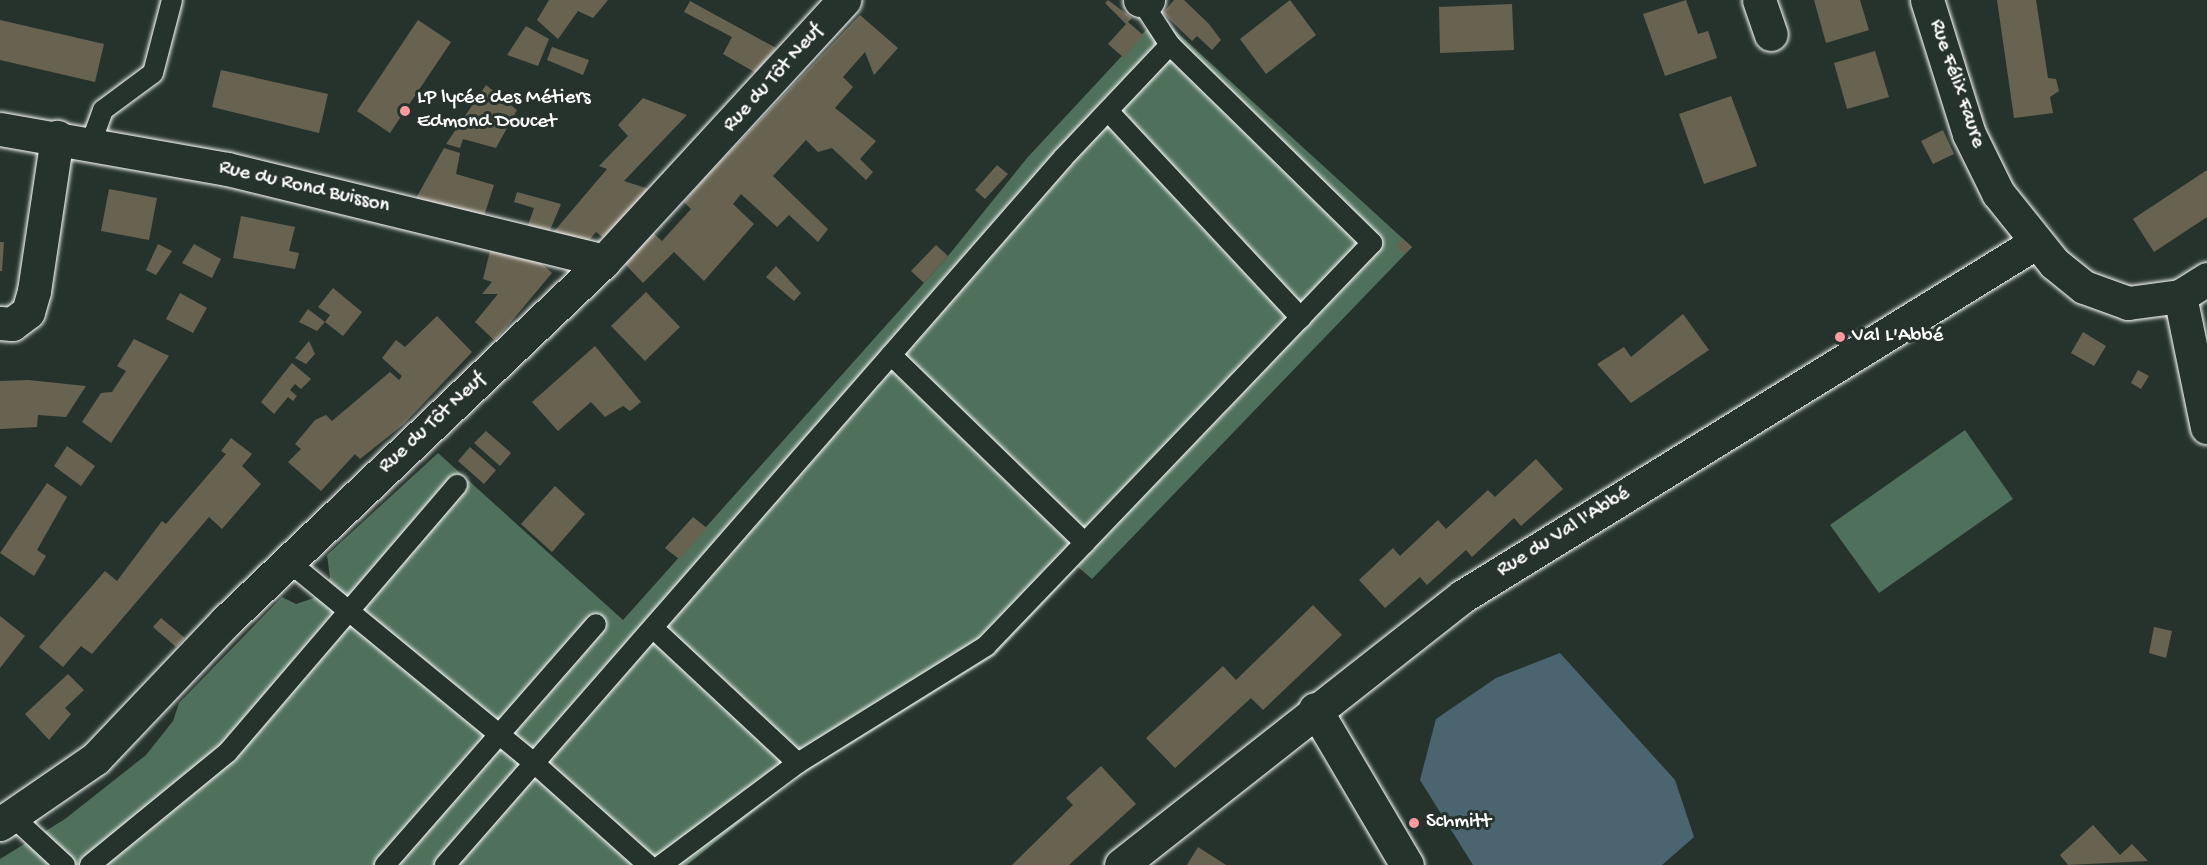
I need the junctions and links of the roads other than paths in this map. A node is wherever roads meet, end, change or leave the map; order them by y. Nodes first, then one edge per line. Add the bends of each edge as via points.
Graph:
1 (172, 0) edge
2 (844, 0) edge
3 (1760, 0) edge
4 (1928, 0) edge
5 (1143, 1) edge
6 (1771, 34) dead end
7 (1170, 45) junction
8 (1108, 111) junction
9 (0, 129) edge
10 (57, 137) junction
11 (91, 143) junction
12 (2035, 243) junction
13 (604, 261) junction
14 (2194, 287) edge
15 (1301, 318) junction
16 (0, 323) edge
17 (891, 355) junction
18 (2207, 427) edge
19 (458, 485) dead end
20 (1085, 543) junction
21 (288, 561) junction
22 (348, 611) junction
23 (596, 624) dead end
24 (653, 628) junction
25 (1315, 709) junction
26 (500, 735) junction
27 (532, 762) junction
28 (798, 763) junction
29 (6, 820) edge
30 (65, 865) edge
31 (90, 865) edge
32 (385, 865) edge
33 (445, 865) edge
34 (648, 865) edge
35 (662, 865) edge
36 (1121, 865) edge
37 (1407, 865) edge

1 - 11 lane via 153,73 103,110
2 - 13 street, Rue du Tôt Neuf
3 - 6 street
4 - 12 street, Rue Félix Faure via 1969,134 1998,193
5 - 7 lane
7 - 8 lane
7 - 15 lane via 1372,243
8 - 15 lane
8 - 17 lane
9 - 10 street, Rue du Rond Buisson
10 - 11 street, Rue du Rond Buisson
10 - 16 street via 28,312 12,324
11 - 13 street, Rue du Rond Buisson via 227,169
12 - 14 street, Rue Félix Faure via 2084,287 2117,299 2151,302
12 - 25 street, Rue du Val l'Abbé via 1463,596
13 - 21 street, Rue du Tôt Neuf
14 - 18 street
15 - 20 lane
17 - 20 lane
17 - 24 lane
19 - 22 lane
20 - 28 lane via 986,646
21 - 22 lane
21 - 29 street, Rue du Tôt Neuf via 96,758
22 - 26 lane
22 - 31 lane via 228,752
23 - 26 lane
24 - 27 lane
24 - 28 lane
25 - 36 street, Rue du Val l'Abbé
25 - 37 street
26 - 27 lane
26 - 32 lane
27 - 33 lane
27 - 34 lane
28 - 35 lane
29 - 30 lane

